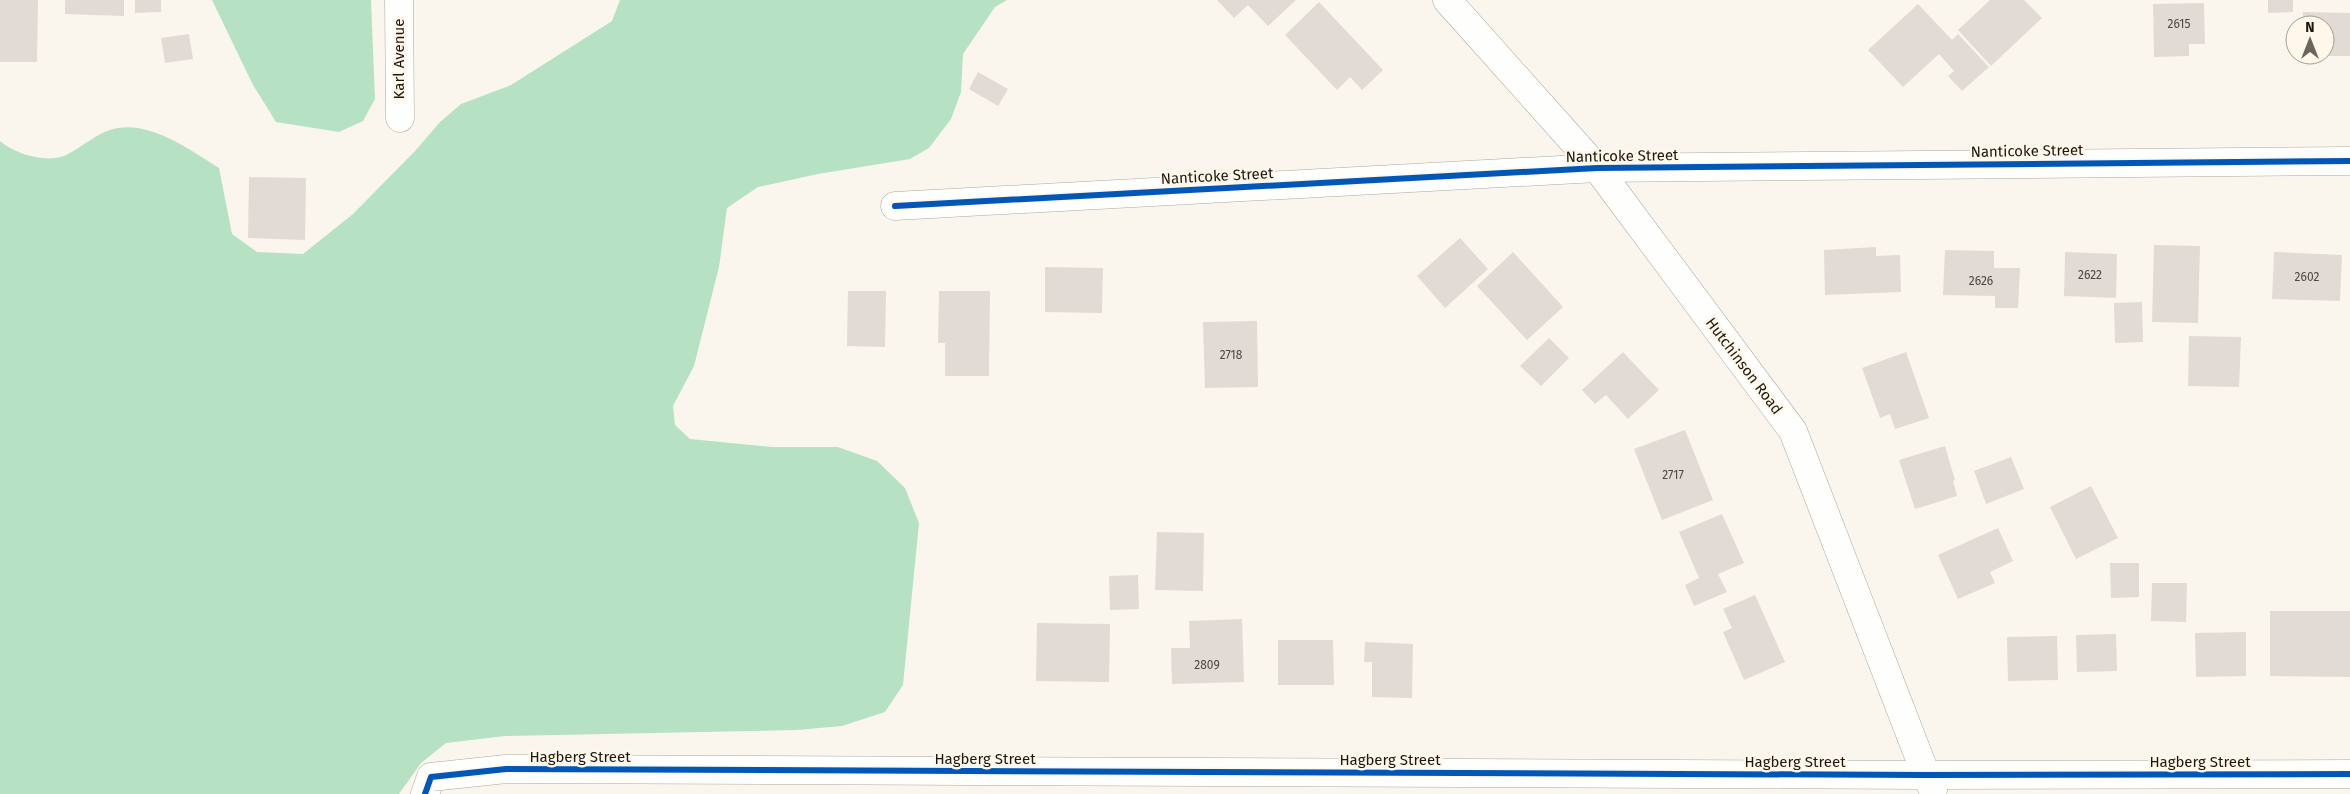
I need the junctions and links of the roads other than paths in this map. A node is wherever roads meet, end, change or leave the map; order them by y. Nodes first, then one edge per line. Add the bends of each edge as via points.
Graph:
1 (399, 0) edge
2 (1447, 0) edge
3 (400, 118) dead end
4 (2350, 161) edge
5 (1597, 168) junction
6 (895, 206) dead end
7 (2350, 774) edge
8 (1930, 785) edge
9 (428, 786) edge

1 - 3 street, Karl Avenue
2 - 5 street, Hutchinson Road
4 - 5 street, Nanticoke Street
5 - 6 street, Nanticoke Street
5 - 8 street, Hutchinson Road via 1793,431
7 - 8 street, Hagberg Street
8 - 9 street, Hagberg Street via 506,769

